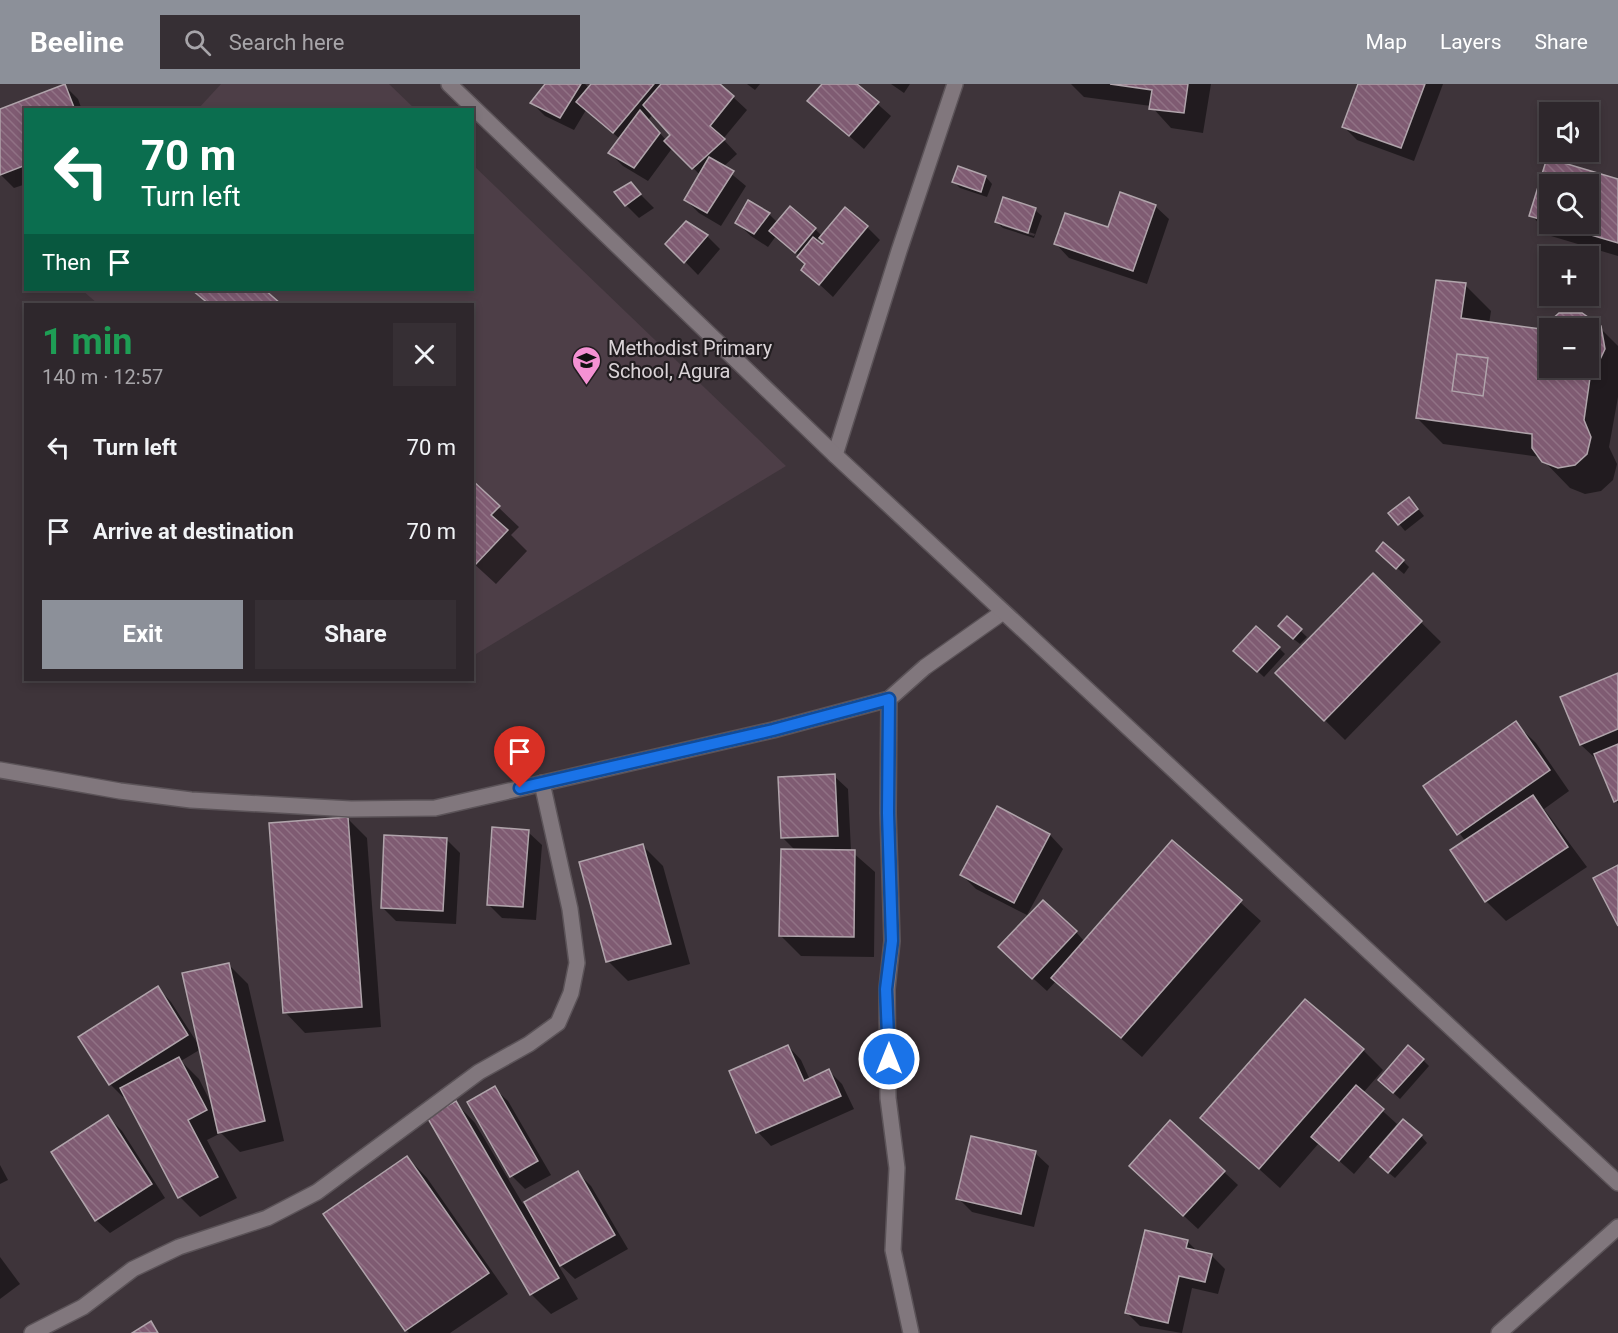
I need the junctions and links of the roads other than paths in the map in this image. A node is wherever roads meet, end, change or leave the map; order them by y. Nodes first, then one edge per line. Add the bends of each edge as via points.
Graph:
1 (449, 84) edge
2 (955, 84) edge
3 (474, 108) edge
4 (474, 108) edge
5 (835, 455) junction
6 (1003, 612) junction
7 (889, 699) junction
8 (0, 770) edge
9 (542, 783) junction
10 (1618, 1183) edge
11 (1618, 1227) edge
12 (32, 1333) edge
13 (911, 1333) edge
14 (1499, 1333) edge

1 - 4 street
2 - 5 street
3 - 5 street
5 - 6 street
6 - 7 street via 925,667
6 - 10 street
7 - 9 street
7 - 13 street via 892,941 886,989 888,1098 897,1168 893,1250
8 - 9 street via 191,800 351,809 435,808
9 - 12 street via 570,909 577,963 571,993 558,1023 478,1072 317,1192 267,1218 179,1247 133,1269 83,1307
11 - 14 street

